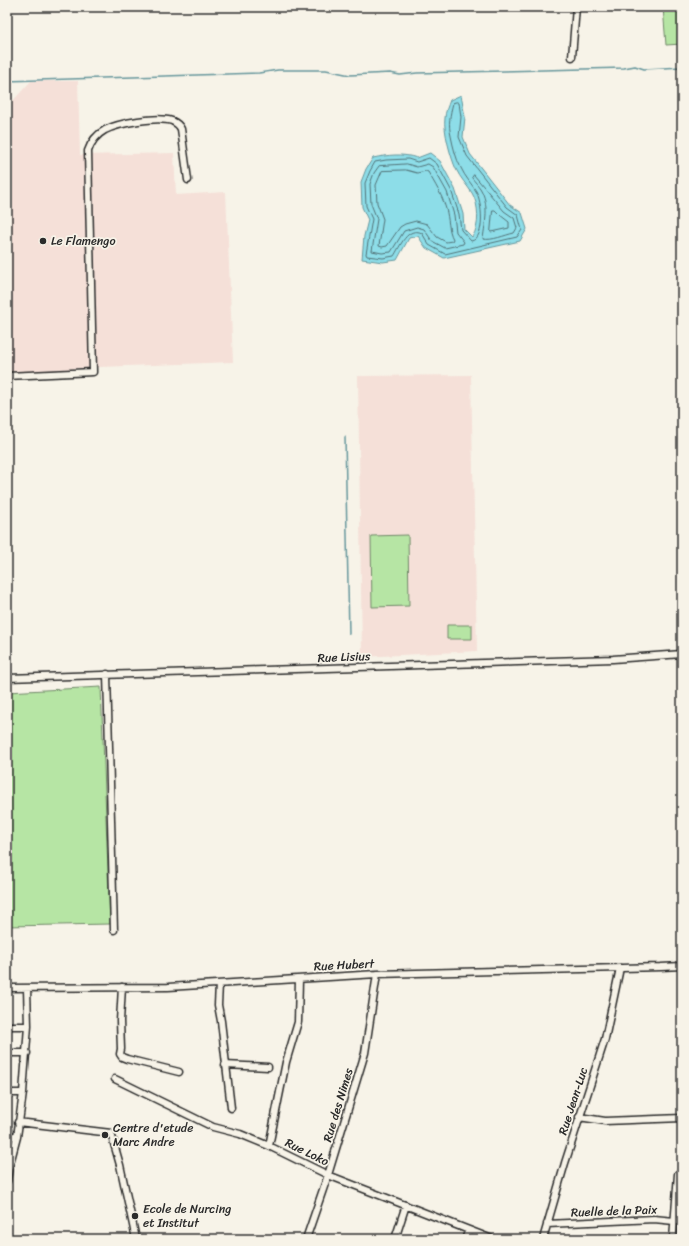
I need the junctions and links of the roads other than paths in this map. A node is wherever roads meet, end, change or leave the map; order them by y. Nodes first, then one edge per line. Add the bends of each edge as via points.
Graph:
1 (576, 7) edge
2 (572, 56) dead end
3 (188, 180) dead end
4 (7, 376) edge
5 (682, 654) edge
6 (107, 674) junction
7 (7, 678) edge
8 (114, 930) dead end
9 (682, 966) edge
10 (620, 968) junction
11 (377, 974) junction
12 (300, 979) junction
13 (219, 984) junction
14 (122, 987) junction
15 (7, 988) edge
16 (27, 988) junction
17 (7, 1026) edge
18 (28, 1026) junction
19 (7, 1053) edge
20 (27, 1053) junction
21 (226, 1065) junction
22 (268, 1067) dead end
23 (179, 1072) dead end
24 (115, 1079) dead end
25 (23, 1092) junction
26 (7, 1093) edge
27 (231, 1108) dead end
28 (579, 1117) junction
29 (682, 1118) edge
30 (18, 1122) junction
31 (7, 1135) edge
32 (16, 1137) junction
33 (269, 1146) junction
34 (678, 1174) dead end
35 (328, 1175) junction
36 (7, 1181) edge
37 (406, 1205) junction
38 (674, 1221) junction
39 (682, 1221) edge
40 (547, 1224) junction
41 (469, 1230) junction
42 (7, 1236) edge
43 (16, 1239) edge
44 (136, 1239) edge
45 (306, 1239) edge
46 (395, 1239) edge
47 (465, 1239) edge
48 (492, 1239) edge
49 (543, 1239) edge
50 (673, 1239) edge

1 - 2 street
3 - 4 street via 181,129 174,122 151,119 127,123 105,130 95,137 88,151 93,372
5 - 6 street, Rue Lisius via 613,659
6 - 7 street, Rue Lisius
6 - 8 street
9 - 10 street, Rue Hubert
10 - 11 street, Rue Hubert
10 - 28 street, Rue Jean-Luc via 606,1039
11 - 12 street, Rue Hubert
11 - 35 street, Rue des Nimes via 365,1053
12 - 13 street, Rue Hubert
12 - 33 street via 298,1022 286,1062
13 - 14 street, Rue Hubert
13 - 21 street via 218,1004
14 - 16 street, Rue Hubert
14 - 23 street via 122,1057
15 - 16 street, Rue Hubert
16 - 18 street
17 - 18 street
18 - 20 street
19 - 20 street
20 - 25 street
21 - 22 street
21 - 27 street
24 - 33 street, Rue Loko via 214,1127
25 - 26 street
25 - 30 street
28 - 29 street via 605,1121
28 - 40 street, Rue Jean-Luc
30 - 32 street
30 - 44 street via 110,1133 120,1165
31 - 32 street
32 - 36 street
33 - 35 street, Rue Loko
34 - 38 street
35 - 37 street, Rue Loko
35 - 45 street, Rue des Nimes
37 - 41 street, Rue Loko
37 - 46 street
38 - 39 street, Ruelle de la Paix
38 - 40 street, Ruelle de la Paix via 654,1219
38 - 50 street
40 - 49 street, Rue Jean-Luc
41 - 47 street
41 - 48 street, Rue Loko
42 - 43 street

